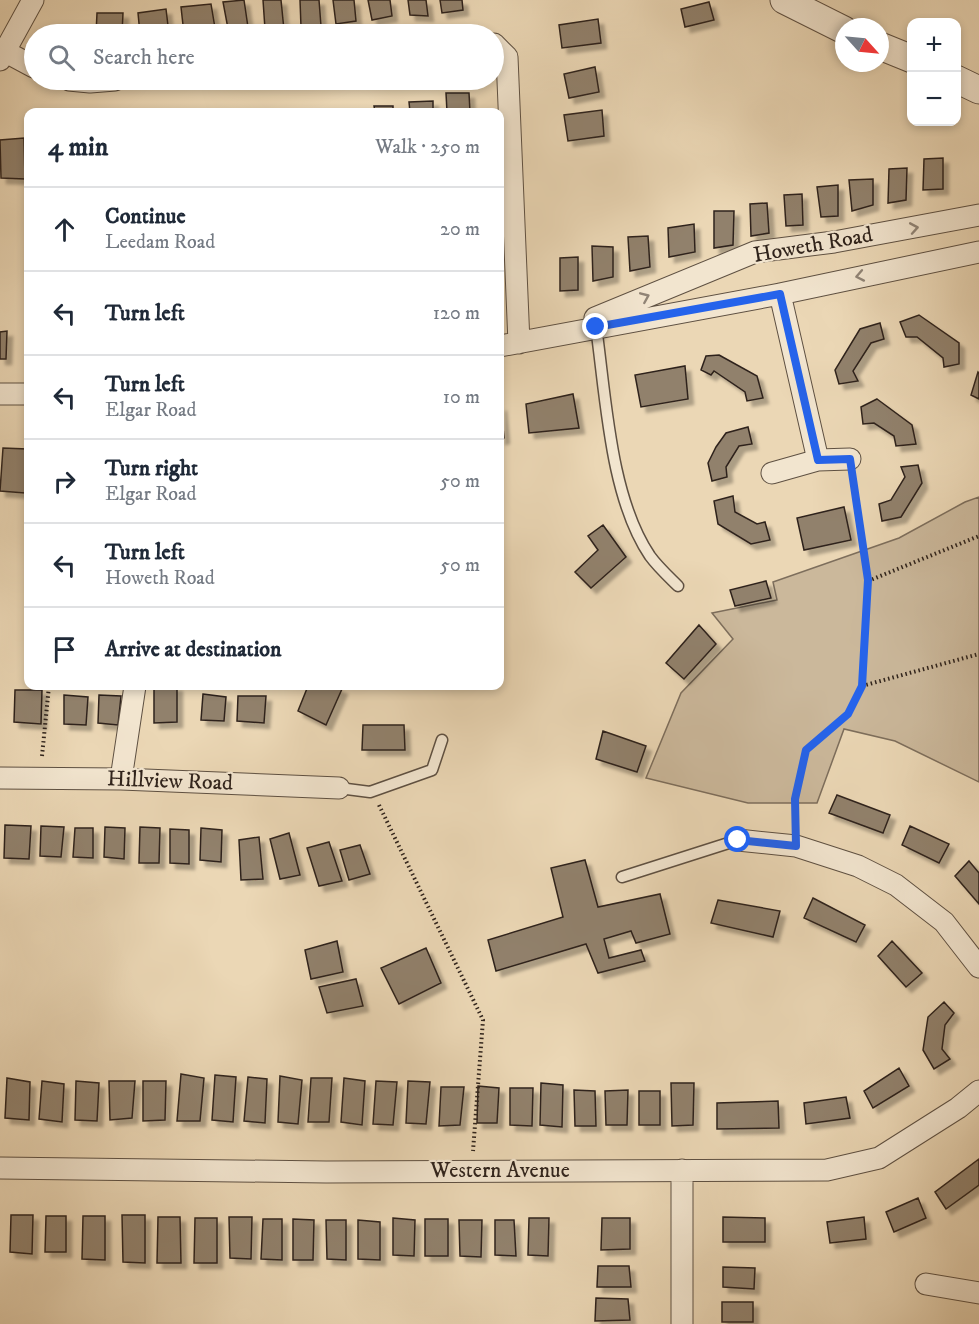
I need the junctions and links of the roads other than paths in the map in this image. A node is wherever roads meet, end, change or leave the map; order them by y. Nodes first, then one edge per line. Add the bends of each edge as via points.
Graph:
1 (33, 0) edge
2 (784, 0) edge
3 (835, 26) edge
4 (889, 50) edge
5 (504, 54) edge
6 (3, 56) edge
7 (907, 58) edge
8 (24, 63) edge
9 (961, 81) edge
10 (979, 90) edge
11 (979, 215) edge
12 (977, 256) edge
13 (780, 294) junction
14 (596, 327) junction
15 (553, 336) junction
16 (509, 344) edge
17 (0, 394) edge
18 (24, 394) edge
19 (850, 459) road end
20 (818, 460) junction
21 (772, 473) dead end
22 (678, 586) dead end
23 (134, 690) edge
24 (442, 740) dead end
25 (0, 778) edge
26 (121, 779) junction
27 (339, 788) joint
28 (738, 840) joint
29 (622, 877) dead end
30 (979, 967) edge
31 (979, 1091) edge
32 (0, 1168) edge
33 (682, 1170) junction
34 (926, 1284) dead end
35 (979, 1293) edge
36 (682, 1324) edge

1 - 6 street
2 - 3 street
4 - 7 street
5 - 16 street
6 - 8 street
9 - 10 street
15 -> 11 street, Howeth Road via 755,252 834,242
12 -> 13 street, Howeth Road
13 - 14 street, Howeth Road
13 - 20 street
14 - 15 street, Howeth Road
14 - 22 lane via 620,484 650,556
15 - 16 street, Howeth Road
17 - 18 street
19 - 20 street
20 - 21 street
23 - 26 street
24 - 27 lane via 432,770 370,792
25 - 26 street, Hillview Road
26 - 27 street, Hillview Road
28 - 29 lane
28 - 30 street via 796,846 858,866 896,885 944,922
31 - 33 street, Western Avenue via 879,1158 826,1170
32 - 33 street, Western Avenue via 302,1172
33 - 36 street
34 - 35 street

